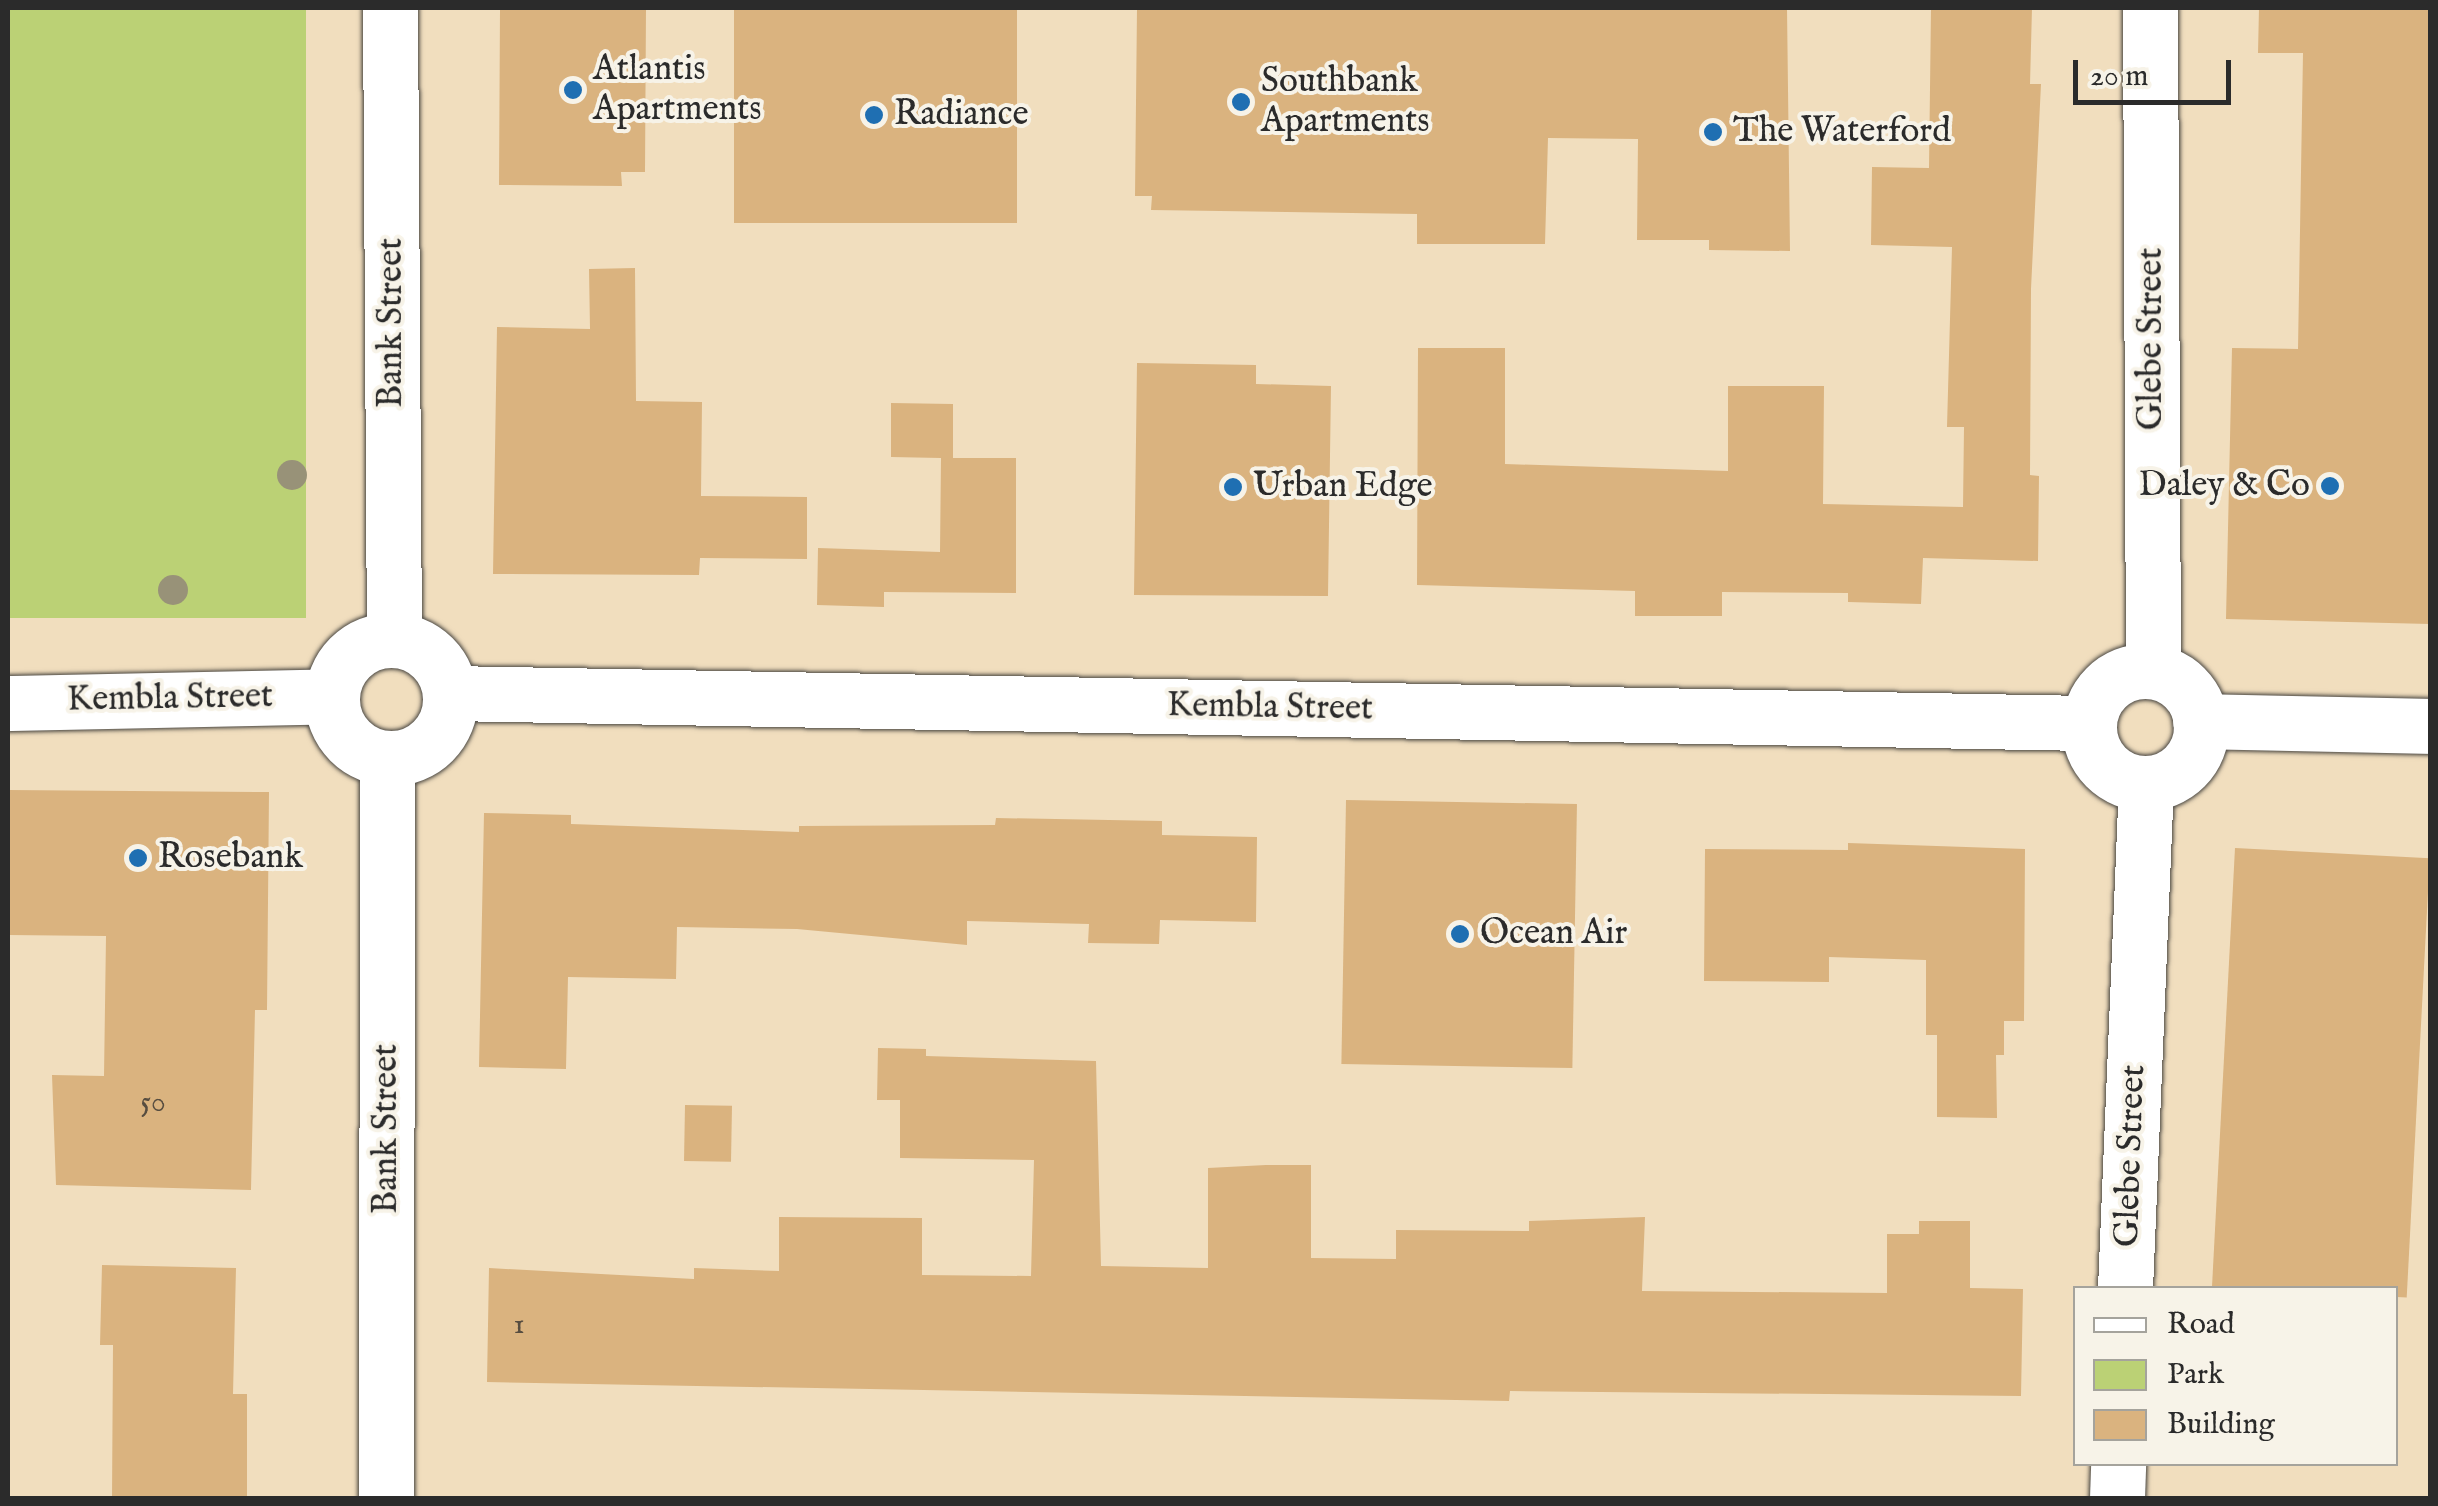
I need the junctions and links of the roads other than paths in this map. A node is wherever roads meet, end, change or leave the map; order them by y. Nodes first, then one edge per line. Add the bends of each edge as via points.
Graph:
1 (390, 8) edge
2 (2150, 8) edge
3 (394, 640) junction
4 (2153, 671) junction
5 (450, 694) junction
6 (332, 696) junction
7 (8, 703) edge
8 (2200, 721) junction
9 (2089, 722) junction
10 (2430, 726) edge
11 (387, 759) junction
12 (2146, 783) junction
13 (2126, 1286) edge
14 (2118, 1466) edge
15 (386, 1498) edge
16 (2117, 1498) edge

1 - 3 street, Bank Street
2 - 4 street, Glebe Street
3 - 5 street via 438,663
3 - 6 street via 358,649 335,678
4 - 8 street via 2185,688
4 - 9 street via 2118,678 2094,705
5 - 9 street, Kembla Street
5 - 11 street via 444,727 433,740 421,751
6 - 7 street, Kembla Street
6 - 11 street via 341,731 353,746
8 - 10 street
8 - 12 street via 2192,756 2180,771
9 - 12 street via 2098,758 2111,772
11 - 15 street, Bank Street
12 - 13 street, Glebe Street
14 - 16 street

